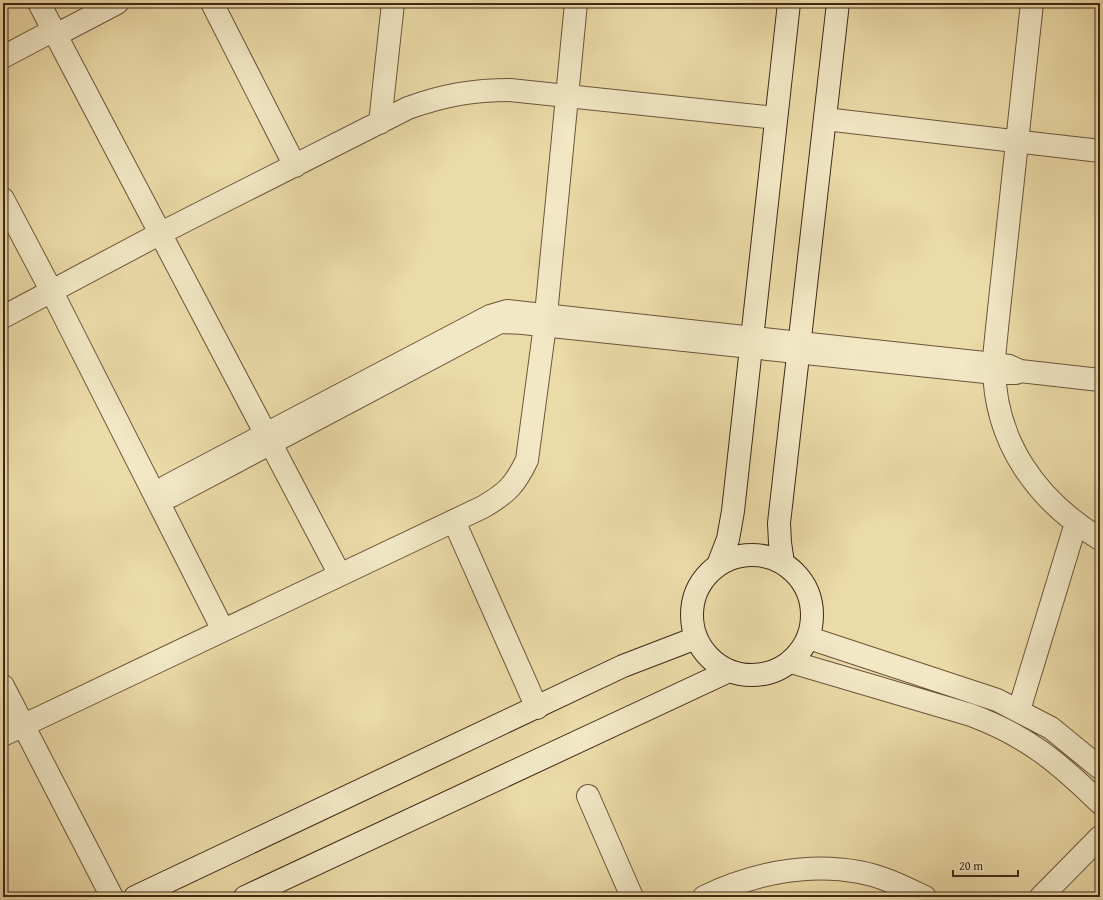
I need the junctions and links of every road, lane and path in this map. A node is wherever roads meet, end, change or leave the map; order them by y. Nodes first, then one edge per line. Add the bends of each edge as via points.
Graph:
1 (40, 3) edge
2 (96, 3) edge
3 (117, 3) edge
4 (212, 3) edge
5 (223, 3) edge
6 (394, 3) edge
7 (403, 3) edge
8 (576, 3) edge
9 (789, 3) edge
10 (838, 3) edge
11 (1032, 3) edge
12 (54, 30) junction
13 (3, 57) edge
14 (566, 96) junction
15 (776, 118) junction
16 (825, 119) junction
17 (385, 120) junction
18 (1017, 141) junction
19 (1100, 151) edge
20 (299, 164) junction
21 (3, 199) edge
22 (3, 223) edge
23 (161, 233) junction
24 (47, 294) junction
25 (3, 317) edge
26 (545, 321) junction
27 (752, 343) junction
28 (799, 348) junction
29 (994, 368) junction
30 (1100, 380) edge
31 (269, 438) junction
32 (460, 518) junction
33 (1087, 530) edge
34 (783, 563) junction
35 (718, 566) junction
36 (340, 575) junction
37 (220, 632) junction
38 (696, 638) junction
39 (809, 638) junction
40 (791, 662) junction
41 (729, 671) junction
42 (3, 686) edge
43 (543, 706) junction
44 (1023, 712) junction
45 (24, 725) junction
46 (3, 735) edge
47 (1100, 768) edge
48 (588, 796) dead end
49 (1100, 803) edge
50 (1100, 837) edge
51 (112, 897) edge
52 (135, 897) edge
53 (245, 897) edge
54 (632, 897) edge
55 (704, 897) edge
56 (925, 897) edge
57 (1041, 897) edge

1 - 12 street
2 - 12 street
3 - 12 street
4 - 20 street
5 - 20 street
6 - 17 street
7 - 17 street
8 - 14 street
9 - 15 street
10 - 16 street
11 - 18 street
12 - 13 street
12 - 23 street
14 - 15 street
14 - 17 street via 510,90 464,92 433,99
14 - 26 street
15 - 27 street
16 - 18 street
16 - 28 street
17 - 20 street
18 - 19 street
18 - 29 street
20 - 23 street
21 - 24 street
22 - 24 street
23 - 24 street
23 - 31 street
24 - 25 street
24 - 37 street
26 - 27 street
26 - 31 street via 507,311 490,316
26 - 32 street via 527,460 517,480 502,496
27 - 28 street
27 - 35 street via 732,518 728,539
28 - 29 street
28 - 34 street via 779,522
29 - 30 street via 1009,366 1020,371
29 - 33 street via 1006,434 1019,462 1037,485
31 - 36 street
32 - 36 street
32 - 43 street
33 - 44 street
34 - 35 street via 767,557 750,555 733,558
34 - 39 street via 804,583 810,596 813,610
35 - 38 street via 706,576 697,590 692,605 692,622
36 - 37 street
37 - 45 street
38 - 41 street via 707,656
38 - 43 street via 647,656
39 - 40 street
39 - 44 street via 976,692
40 - 41 street via 777,671 761,675 744,676
40 - 49 street via 995,724 1040,749
41 - 53 street
42 - 45 street
43 - 52 street
44 - 47 street via 1073,745
45 - 46 street
45 - 51 street
48 - 54 street
50 - 57 street
55 - 56 street via 748,879 803,869 860,872 897,883

